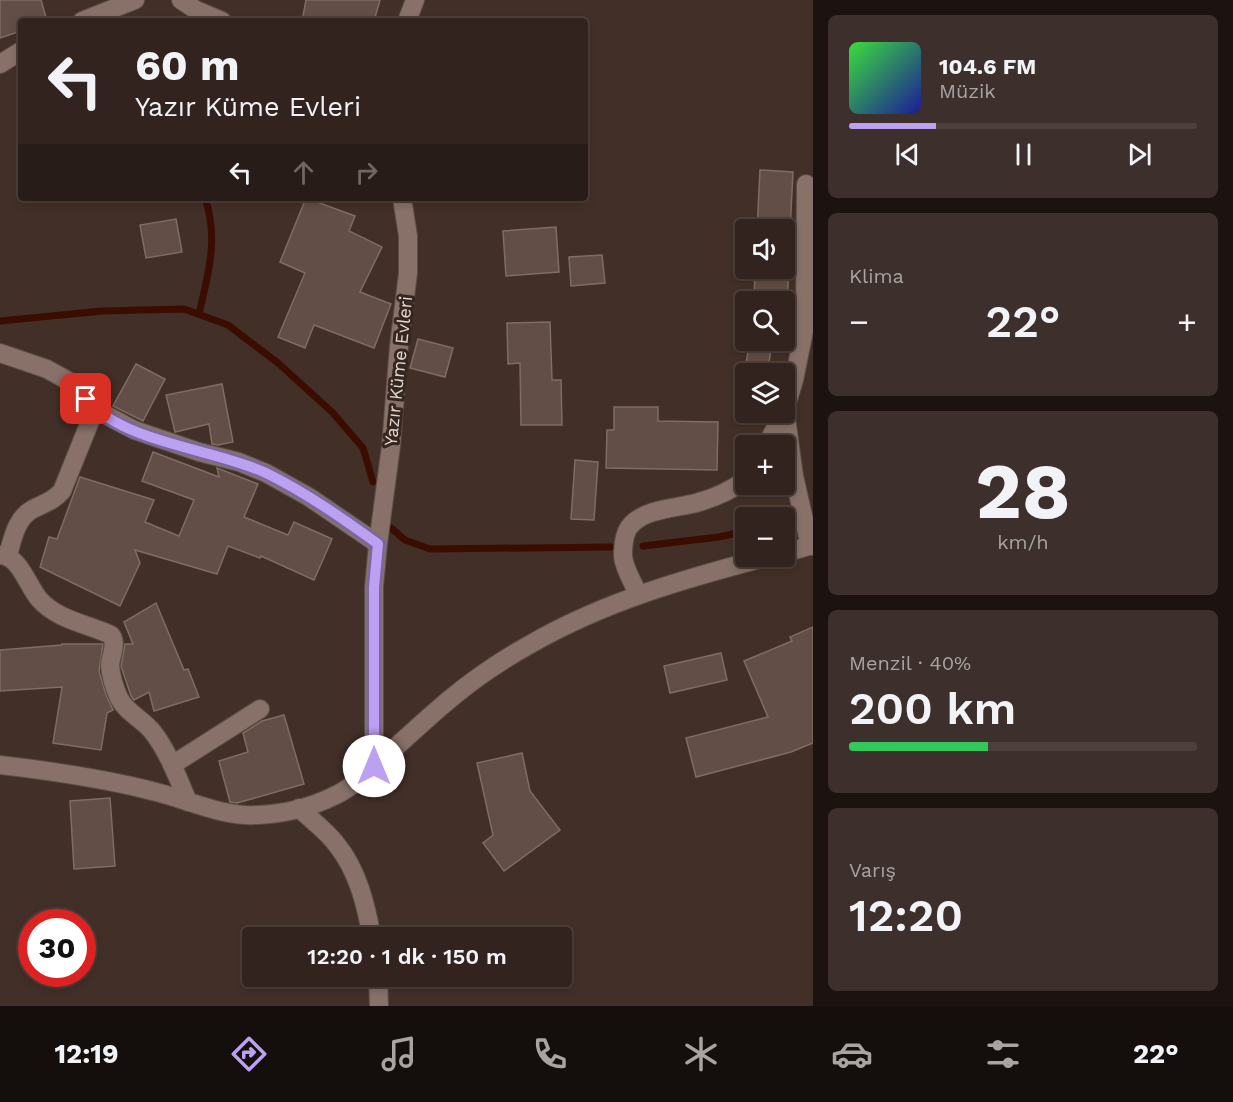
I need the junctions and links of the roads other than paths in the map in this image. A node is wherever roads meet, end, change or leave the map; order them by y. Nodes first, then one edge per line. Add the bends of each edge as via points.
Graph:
1 (135, 0) edge
2 (181, 0) edge
3 (415, 0) edge
4 (90, 18) edge
5 (215, 18) edge
6 (408, 18) edge
7 (18, 53) edge
8 (0, 64) edge
9 (806, 184) dead end
10 (402, 201) edge
11 (0, 353) edge
12 (795, 375) edge
13 (95, 409) junction
14 (786, 423) edge
15 (735, 487) edge
16 (378, 544) junction
17 (812, 546) edge
18 (795, 550) edge
19 (4, 555) edge
20 (735, 565) edge
21 (638, 594) junction
22 (260, 709) dead end
23 (0, 765) edge
24 (172, 765) junction
25 (374, 766) junction
26 (188, 802) junction
27 (299, 808) junction
28 (370, 927) edge
29 (378, 987) edge
30 (379, 1006) edge

1 - 4 street
2 - 5 street
3 - 6 street
7 - 8 street
9 - 12 street via 804,326
10 - 16 street, Yazır Küme Evleri via 408,273
11 - 13 street via 47,369 72,383
13 - 16 street via 134,430 266,473
13 - 19 street via 62,491 55,500 24,516
14 - 17 street via 796,485
15 - 21 street via 646,515 631,524 625,534 623,556
16 - 25 street, Yazır Küme Evleri via 374,587
17 - 18 street
19 - 24 street via 18,566 48,608 114,638 111,673 120,699 153,733
20 - 21 street
21 - 25 street via 527,646 451,698
22 - 24 street
23 - 26 street via 111,781
24 - 26 street
25 - 27 street via 338,794
26 - 27 street via 240,815
27 - 28 street via 337,844 354,872
29 - 30 street

